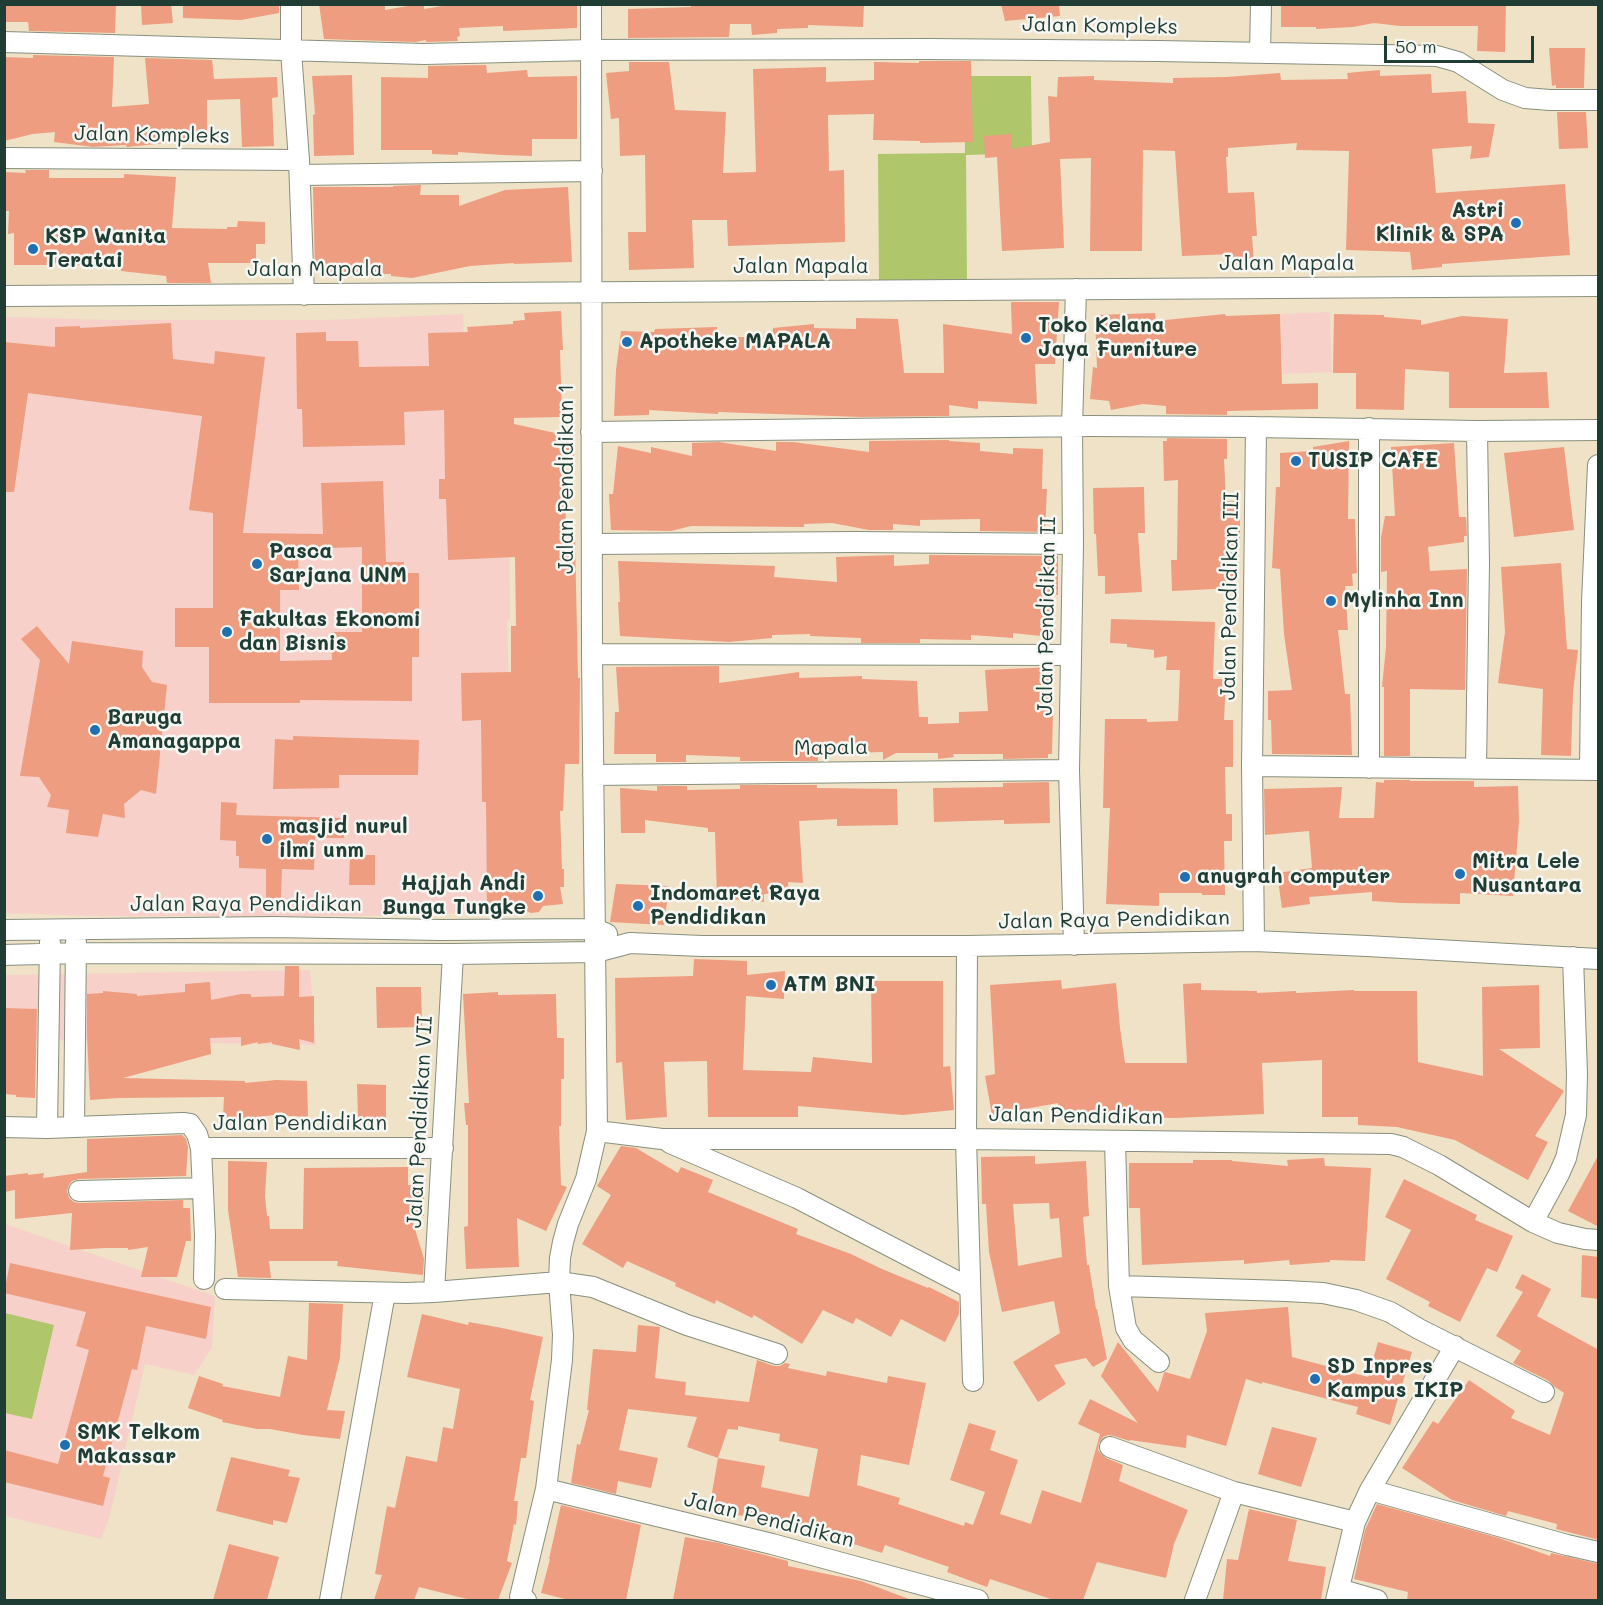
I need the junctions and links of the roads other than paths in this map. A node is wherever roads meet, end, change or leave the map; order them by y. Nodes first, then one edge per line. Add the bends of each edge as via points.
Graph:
1 (291, 4) edge
2 (591, 4) edge
3 (1261, 4) edge
4 (4, 42) edge
5 (591, 50) junction
6 (291, 51) junction
7 (1260, 53) junction
8 (1599, 100) edge
9 (4, 158) edge
10 (300, 168) junction
11 (592, 171) junction
12 (1599, 286) edge
13 (1076, 289) junction
14 (592, 292) junction
15 (304, 295) junction
16 (4, 296) edge
17 (1072, 427) junction
18 (1256, 427) junction
19 (1369, 428) junction
20 (1599, 429) edge
21 (1478, 431) junction
22 (591, 432) junction
23 (1599, 465) edge
24 (592, 544) junction
25 (1073, 544) junction
26 (592, 654) junction
27 (1070, 655) junction
28 (1252, 766) junction
29 (1370, 768) junction
30 (1476, 769) junction
31 (1069, 770) junction
32 (1594, 770) edge
33 (593, 775) junction
34 (595, 929) junction
35 (4, 930) edge
36 (51, 930) junction
37 (76, 930) junction
38 (1254, 941) junction
39 (630, 943) junction
40 (1074, 945) junction
41 (967, 946) junction
42 (596, 952) junction
43 (50, 953) junction
44 (76, 953) junction
45 (453, 954) junction
46 (4, 955) edge
47 (1573, 957) junction
48 (1599, 959) edge
49 (4, 1127) edge
50 (74, 1127) junction
51 (47, 1128) junction
52 (597, 1131) junction
53 (662, 1139) junction
54 (966, 1139) junction
55 (1115, 1141) junction
56 (201, 1148) junction
57 (443, 1148) junction
58 (203, 1188) junction
59 (79, 1191) dead end
60 (1533, 1222) junction
61 (1599, 1240) edge
62 (204, 1279) dead end
63 (559, 1282) junction
64 (1119, 1287) junction
65 (970, 1288) junction
66 (225, 1289) dead end
67 (435, 1292) junction
68 (386, 1293) junction
69 (1455, 1346) junction
70 (777, 1354) dead end
71 (1159, 1362) dead end
72 (973, 1381) dead end
73 (1544, 1392) dead end
74 (1110, 1448) dead end
75 (546, 1489) junction
76 (1370, 1490) junction
77 (1234, 1492) junction
78 (1355, 1522) junction
79 (1599, 1552) edge
80 (1337, 1595) edge
81 (523, 1599) edge
82 (330, 1600) edge
83 (978, 1600) edge
84 (1196, 1600) edge
85 (1377, 1600) edge

1 - 6 street
2 - 5 street, Jalan Pendidikan 1
3 - 7 street
4 - 6 street, Jalan Kompleks
5 - 6 street, Jalan Kompleks via 424,54
5 - 7 street, Jalan Kompleks
5 - 11 street, Jalan Pendidikan 1
6 - 10 street
7 - 8 street, Jalan Kompleks via 1437,56 1458,62 1503,90 1525,98
9 - 10 street, Jalan Kompleks
10 - 11 street, Jalan Kompleks
10 - 15 street
11 - 14 street, Jalan Pendidikan 1
12 - 13 street, Jalan Mapala
13 - 14 street, Jalan Mapala
13 - 17 street, Jalan Pendidikan II
14 - 15 street, Jalan Mapala
14 - 22 street, Jalan Pendidikan 1
15 - 16 street, Jalan Mapala
17 - 18 street
17 - 22 street
17 - 25 street, Jalan Pendidikan II
18 - 19 street
18 - 28 street, Jalan Pendidikan III
19 - 21 street
19 - 29 street
20 - 21 street
21 - 30 street
22 - 24 street, Jalan Pendidikan 1
23 - 32 street via 1592,602
24 - 25 street
24 - 26 street, Jalan Pendidikan 1
25 - 27 street, Jalan Pendidikan II
26 - 27 street
26 - 33 street, Jalan Pendidikan 1
27 - 31 street, Jalan Pendidikan II
28 - 29 street
28 - 38 street, Jalan Pendidikan III
29 - 30 street
30 - 32 street
31 - 33 street, Mapala
31 - 40 street, Jalan Pendidikan II
33 - 34 street, Jalan Pendidikan 1
34 - 37 street, Jalan Raya Pendidikan
34 - 39 street, Jalan Raya Pendidikan
34 - 42 street, Jalan Pendidikan 1
35 - 36 street, Jalan Raya Pendidikan
36 - 37 street, Jalan Raya Pendidikan
36 - 43 street
37 - 44 street
38 - 40 street, Jalan Raya Pendidikan
38 - 47 street, Jalan Raya Pendidikan
39 - 41 street, Jalan Raya Pendidikan
39 - 42 street, Jalan Raya Pendidikan
40 - 41 street, Jalan Raya Pendidikan
41 - 54 street
42 - 45 street, Jalan Raya Pendidikan
42 - 52 street
43 - 44 street, Jalan Raya Pendidikan
43 - 46 street, Jalan Raya Pendidikan
43 - 51 street
44 - 45 street, Jalan Raya Pendidikan
44 - 50 street
45 - 57 street, Jalan Pendidikan VII
47 - 48 street, Jalan Raya Pendidikan
47 - 60 street via 1576,1115 1566,1158
49 - 51 street, Jalan Pendidikan
50 - 51 street, Jalan Pendidikan
50 - 56 street, Jalan Pendidikan via 190,1124
52 - 53 street, Jalan Pendidikan
52 - 63 street via 586,1179 563,1242
53 - 54 street, Jalan Pendidikan
53 - 65 street via 797,1198
54 - 55 street, Jalan Pendidikan
54 - 65 street
55 - 60 street, Jalan Pendidikan via 1391,1144 1439,1165
55 - 64 street
56 - 57 street, Jalan Pendidikan
56 - 58 street
57 - 67 street, Jalan Pendidikan VII
58 - 59 street
58 - 62 street
60 - 61 street, Jalan Pendidikan via 1566,1235
63 - 67 street
63 - 70 street via 599,1289 687,1325
63 - 75 street via 562,1360
64 - 69 street via 1323,1293 1374,1306
64 - 71 street via 1128,1334
65 - 72 street
66 - 68 street
67 - 68 street
68 - 82 street
69 - 73 street
69 - 76 street
74 - 77 street
75 - 81 street
75 - 83 street, Jalan Pendidikan
76 - 78 street
76 - 79 street
77 - 78 street
77 - 84 street
78 - 80 street
80 - 85 street

